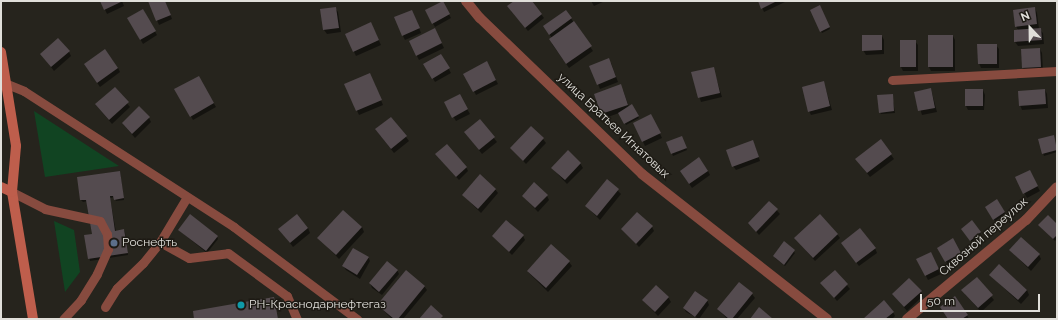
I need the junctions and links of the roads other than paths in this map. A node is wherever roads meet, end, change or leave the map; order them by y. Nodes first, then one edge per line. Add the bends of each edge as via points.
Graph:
1 (466, 1) edge
2 (1, 52) edge
3 (2, 63) edge
4 (1057, 71) edge
5 (892, 80) dead end
6 (7, 84) junction
7 (1, 187) edge
8 (1057, 187) edge
9 (12, 192) junction
10 (187, 197) junction
11 (160, 242) junction
12 (105, 307) dead end
13 (33, 319) edge
14 (63, 319) edge
15 (298, 319) edge
16 (357, 319) edge
17 (827, 319) edge
18 (907, 319) edge

1 - 17 street, улица Братьев Игнатовых via 480,18 642,174
2 - 3 main road
3 - 6 main road
4 - 5 lane
6 - 9 main road via 16,146
6 - 10 lane via 24,91
7 - 9 main road
8 - 18 street, Сквозной переулок via 1026,220
9 - 13 main road
9 - 14 lane via 45,208 100,221 107,234 108,249 97,274 81,300
10 - 11 lane
10 - 16 lane via 234,227
11 - 12 lane via 117,288
11 - 15 lane via 189,258 228,253 287,296

